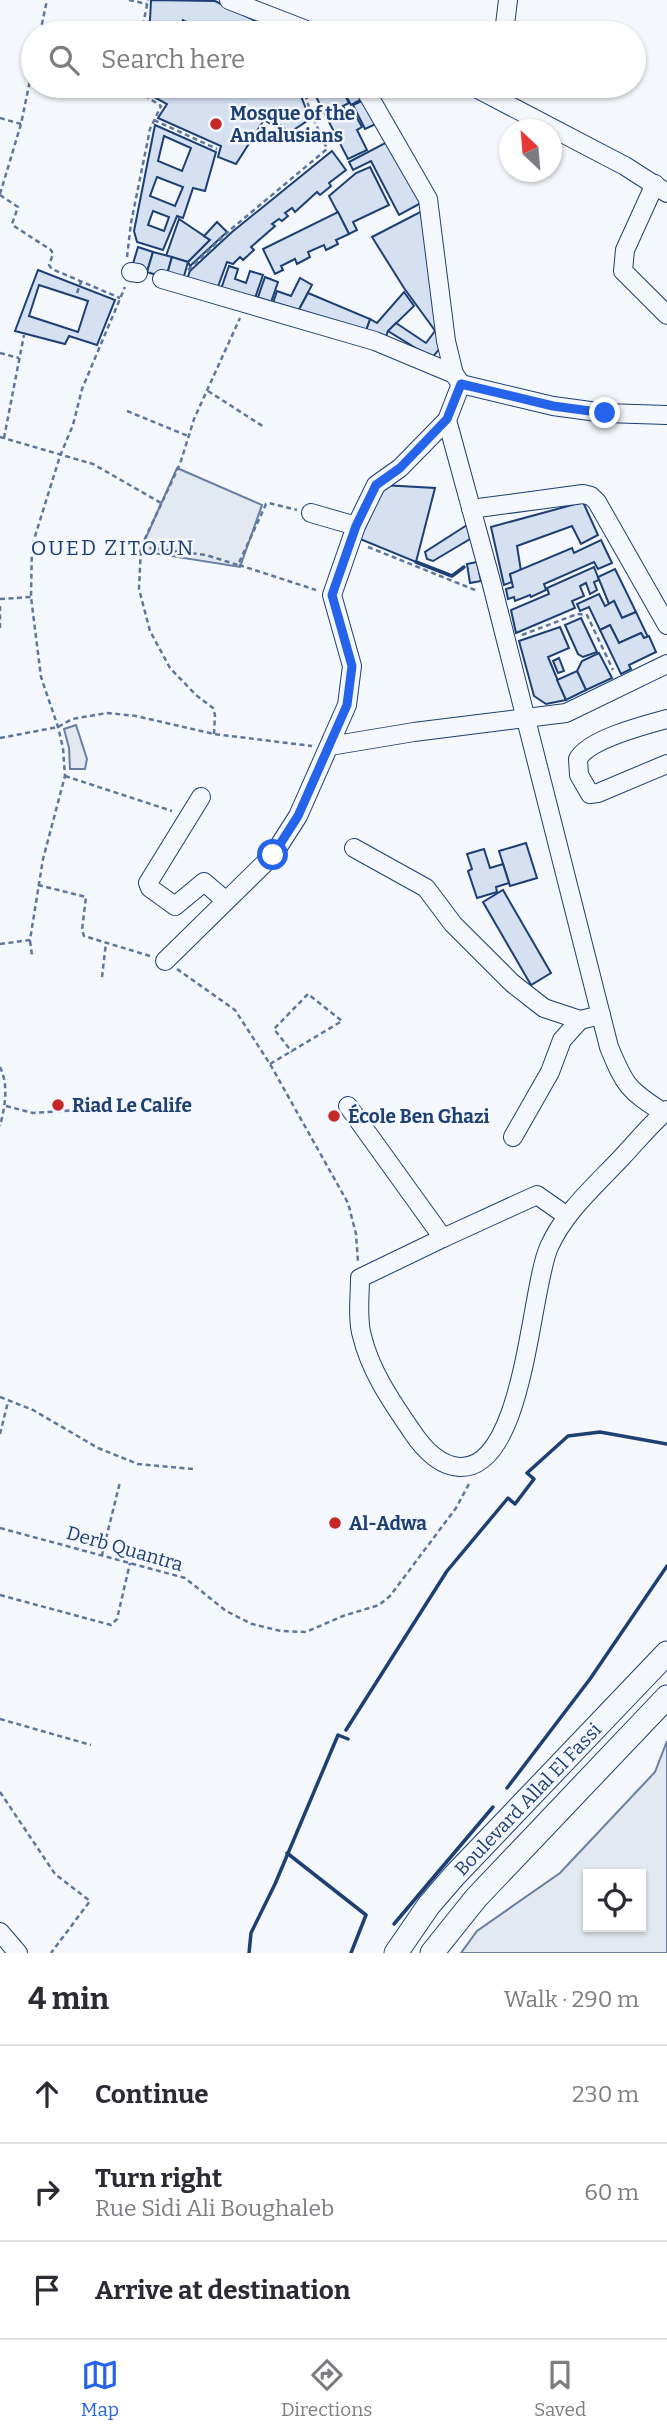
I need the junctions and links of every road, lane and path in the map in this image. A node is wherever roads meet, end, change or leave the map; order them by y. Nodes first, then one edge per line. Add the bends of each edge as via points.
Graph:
1 (47, 0) edge
2 (128, 0) edge
3 (229, 0) edge
4 (508, 0) edge
5 (147, 2) edge
6 (43, 21) edge
7 (145, 21) edge
8 (283, 21) edge
9 (505, 21) edge
10 (26, 98) edge
11 (151, 98) edge
12 (306, 98) edge
13 (370, 98) edge
14 (505, 98) edge
15 (0, 118) edge
16 (154, 120) junction
17 (21, 124) junction
18 (217, 149) dead end
19 (661, 189) edge
20 (0, 194) edge
21 (162, 279) dead end
22 (81, 282) junction
23 (183, 284) junction
24 (77, 293) dead end
25 (120, 298) junction
26 (246, 305) junction
27 (667, 315) edge
28 (24, 335) dead end
29 (0, 353) edge
30 (19, 358) junction
31 (457, 379) junction
32 (208, 391) junction
33 (127, 411) dead end
34 (667, 415) edge
35 (447, 419) junction
36 (264, 427) dead end
37 (188, 436) junction
38 (2, 438) edge
39 (60, 456) junction
40 (161, 503) junction
41 (471, 509) junction
42 (310, 513) joint
43 (354, 533) junction
44 (141, 547) junction
45 (239, 565) junction
46 (493, 589) junction
47 (332, 595) junction
48 (31, 597) junction
49 (0, 599) edge
50 (0, 606) edge
51 (667, 625) edge
52 (0, 631) edge
53 (506, 641) junction
54 (667, 664) edge
55 (621, 687) junction
56 (525, 717) junction
57 (667, 719) edge
58 (58, 727) junction
59 (214, 734) junction
60 (0, 738) edge
61 (330, 746) junction
62 (667, 764) edge
63 (65, 776) junction
64 (201, 797) dead end
65 (172, 811) dead end
66 (354, 848) dead end
67 (38, 886) junction
68 (225, 900) junction
69 (29, 940) junction
70 (106, 943) junction
71 (0, 944) edge
72 (32, 955) dead end
73 (165, 961) junction
74 (102, 977) dead end
75 (601, 1015) junction
76 (580, 1020) junction
77 (292, 1052) junction
78 (270, 1064) junction
79 (0, 1067) edge
80 (6, 1106) junction
81 (348, 1106) dead end
82 (78, 1110) dead end
83 (665, 1111) edge
84 (0, 1126) edge
85 (513, 1137) dead end
86 (567, 1216) junction
87 (443, 1238) junction
88 (360, 1278) junction
89 (0, 1397) edge
90 (8, 1402) junction
91 (0, 1434) edge
92 (484, 1458) junction
93 (193, 1469) dead end
94 (120, 1482) dead end
95 (0, 1528) edge
96 (102, 1555) junction
97 (130, 1563) junction
98 (0, 1595) edge
99 (667, 1653) edge
100 (667, 1697) edge
101 (0, 1719) edge
102 (91, 1745) dead end
103 (0, 1792) edge
104 (0, 1932) edge
105 (18, 1953) edge
106 (51, 1953) edge
107 (396, 1953) edge
108 (432, 1953) edge

1 - 6 path
2 - 5 path
3 - 8 street
4 - 9 street
5 - 7 path
10 - 17 path
11 - 16 path via 161,104
12 - 23 path via 327,149 188,269
13 - 31 street via 428,199 446,341
14 - 19 street
15 - 17 path
16 - 18 path
16 - 25 path via 123,270 134,272
17 - 20 path
19 - 27 street via 625,250 623,271
20 - 22 path via 18,207 12,224 51,250 52,269
21 - 23 street
22 - 24 path
22 - 25 path
23 - 26 street
25 - 39 path
26 - 31 street via 375,341
26 - 32 path
28 - 30 path
29 - 30 path
30 - 38 path
31 - 34 street via 553,406
31 - 35 street
32 - 36 path
32 - 37 path
33 - 37 path
35 - 41 street
35 - 43 street via 400,468 376,485
37 - 40 path
38 - 39 path
39 - 40 path via 93,464
39 - 48 path via 32,546
40 - 44 path
41 - 46 street
41 - 51 street via 591,496
42 - 43 street
42 - 45 path via 266,504
43 - 46 path via 472,590
43 - 47 street
44 - 45 path via 206,555
44 - 59 path via 139,589 150,631 170,668 213,708
45 - 47 path
46 - 53 street
47 - 61 street via 352,666 347,705
48 - 49 path
48 - 58 path via 41,677
50 - 52 path
53 - 55 path via 577,614 587,615
53 - 56 street
54 - 55 street
55 - 56 street via 566,713
56 - 61 street
56 - 75 street
57 - 62 street via 588,748 578,759 579,775 590,794
58 - 59 path via 72,719 107,713
58 - 60 path
58 - 63 path
59 - 61 path
61 - 68 street via 298,816 273,855
63 - 65 path
63 - 67 path
64 - 68 street via 148,883 175,906 204,881
66 - 76 street via 426,888 453,925 544,1008
67 - 69 path
67 - 70 path via 84,895 83,934
68 - 73 street
69 - 71 path
69 - 72 path
70 - 73 path
70 - 74 path
73 - 78 path via 235,1010
75 - 76 street
75 - 83 street via 621,1077 634,1094
76 - 85 street via 562,1040 550,1072
77 - 77 path via 342,1021 308,994 274,1030
77 - 78 path
78 - 88 path via 348,1203
79 - 80 path
80 - 82 path via 33,1113
80 - 84 path
81 - 87 street
83 - 86 street
86 - 87 street via 537,1195
86 - 92 street via 548,1248 517,1392 502,1435
87 - 88 street
88 - 92 street via 361,1334 370,1360 419,1442 439,1460 457,1467
89 - 90 path
90 - 91 path
90 - 93 path via 33,1410 98,1448 138,1464
92 - 97 path, Derb Quantra via 456,1508 390,1596 379,1605 306,1632 252,1624 226,1611 185,1578
94 - 96 path
95 - 96 path, Derb Quantra
96 - 97 path, Derb Quantra
97 - 98 path via 117,1619 111,1625
99 - 107 main road, Boulevard Allal El Fassi via 454,1876
100 - 108 main road, Boulevard Allal El Fassi via 476,1898
101 - 102 path
103 - 106 path via 55,1874 90,1901
104 - 105 street

